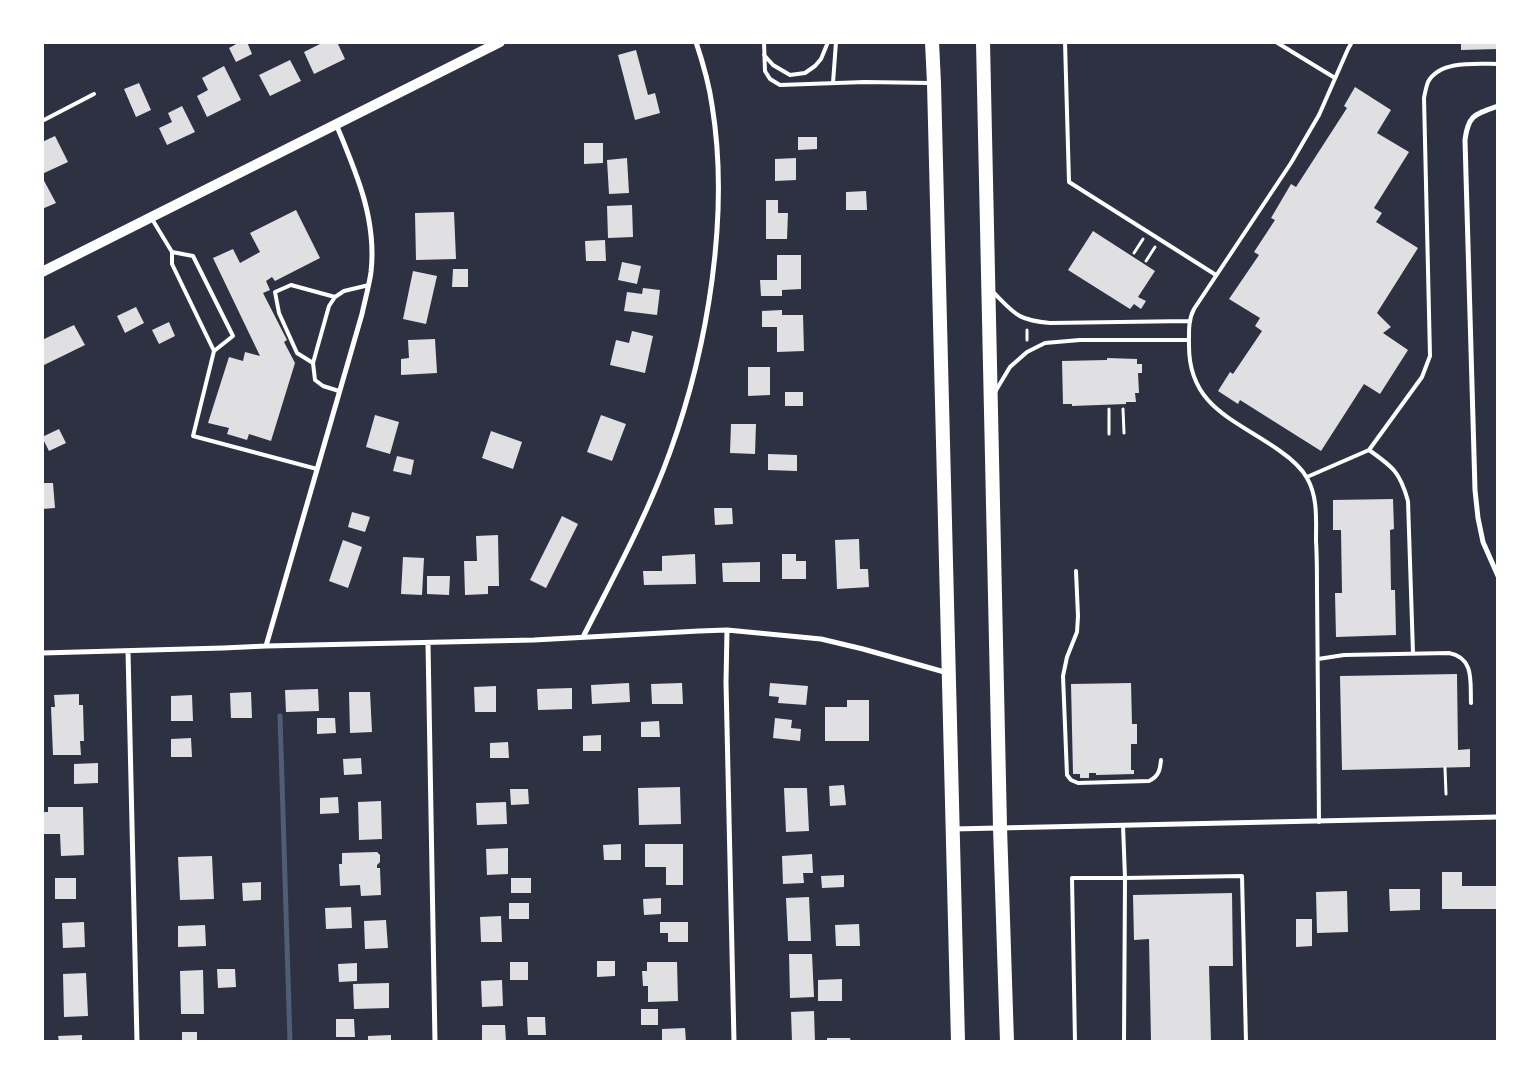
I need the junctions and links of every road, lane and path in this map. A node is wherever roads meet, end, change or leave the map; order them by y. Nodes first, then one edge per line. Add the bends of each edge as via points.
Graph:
1 (500, 42) edge
2 (696, 42) edge
3 (764, 42) edge
4 (828, 42) edge
5 (836, 42) edge
6 (932, 42) edge
7 (983, 42) edge
8 (1065, 42) edge
9 (1276, 42) edge
10 (1352, 42) edge
11 (764, 55) junction
12 (1498, 64) edge
13 (1335, 78) junction
14 (833, 83) junction
15 (934, 83) junction
16 (94, 94) dead end
17 (1498, 106) edge
18 (42, 122) edge
19 (336, 124) junction
20 (151, 217) junction
21 (1148, 232) junction
22 (1160, 240) junction
23 (172, 252) junction
24 (1134, 253) dead end
25 (1146, 261) dead end
26 (42, 272) edge
27 (1216, 275) junction
28 (369, 285) junction
29 (989, 288) junction
30 (335, 297) junction
31 (1189, 321) junction
32 (1027, 330) dead end
33 (1027, 340) dead end
34 (1189, 340) junction
35 (214, 351) junction
36 (313, 363) junction
37 (340, 391) junction
38 (991, 398) junction
39 (1109, 409) dead end
40 (1123, 409) dead end
41 (1124, 433) dead end
42 (1109, 434) dead end
43 (1370, 450) junction
44 (317, 469) junction
45 (1307, 477) junction
46 (1076, 571) dead end
47 (1498, 576) edge
48 (727, 630) junction
49 (583, 637) junction
50 (428, 643) junction
51 (266, 646) junction
52 (128, 651) junction
53 (42, 653) edge
54 (1413, 654) junction
55 (1318, 659) junction
56 (948, 673) junction
57 (1471, 703) dead end
58 (1161, 760) dead end
59 (1445, 768) dead end
60 (1446, 794) dead end
61 (1498, 817) edge
62 (1319, 822) junction
63 (1123, 825) junction
64 (1000, 827) junction
65 (953, 829) junction
66 (1125, 878) junction
67 (137, 1042) edge
68 (435, 1042) edge
69 (734, 1042) edge
70 (958, 1042) edge
71 (1007, 1042) edge
72 (1075, 1042) edge
73 (1124, 1042) edge
74 (1246, 1042) edge

1 - 19 main road
2 - 49 street via 712,104 718,178 715,250 703,333 682,417 659,480
3 - 11 lane
4 - 11 lane via 821,59 805,73 790,75
5 - 14 lane
6 - 15 highway
7 - 29 highway
8 - 21 lane via 1068,182
9 - 13 lane
10 - 13 lane
11 - 14 lane via 765,71 780,85
12 - 43 lane via 1451,66 1428,82 1424,98 1430,356 1422,377
13 - 27 lane via 1291,163
14 - 15 lane
15 - 56 highway
16 - 18 lane
17 - 47 street via 1473,117 1467,126 1465,140 1475,490 1483,542
19 - 20 main road
19 - 28 street via 368,212 372,240
20 - 23 lane
20 - 26 main road
21 - 22 lane
21 - 24 path
22 - 25 path
22 - 27 lane
23 - 35 lane via 172,264
23 - 35 lane via 193,256 232,336
27 - 31 lane
28 - 30 lane via 344,291
28 - 37 street
29 - 31 lane via 1017,316 1030,321
29 - 38 highway
30 - 36 lane via 329,306
30 - 36 lane via 291,285 275,292 279,313 297,353
31 - 34 lane
32 - 33 path
34 - 38 lane via 1045,343 1027,352 1010,367
34 - 45 lane via 1190,366 1200,391 1210,403 1286,455
35 - 44 lane via 193,436
36 - 37 lane via 315,380
37 - 44 street
38 - 64 highway
39 - 42 path
40 - 41 path
43 - 45 lane
43 - 54 lane via 1391,466 1408,502
44 - 51 street
45 - 55 lane via 1316,504
46 - 58 lane via 1077,632 1063,676 1067,775 1078,783 1150,781 1157,777
48 - 49 street
48 - 56 street via 821,639
48 - 69 street
49 - 50 street
50 - 51 street
50 - 68 street
51 - 52 street
52 - 53 street
52 - 67 street
54 - 55 lane via 1344,655
54 - 57 lane via 1458,654 1469,668
55 - 62 lane
56 - 65 highway
59 - 60 path
61 - 62 street
62 - 63 street
63 - 64 street
63 - 66 lane
64 - 65 street
64 - 71 highway
65 - 70 highway
66 - 72 lane via 1072,878
66 - 73 lane
66 - 74 lane via 1242,876

